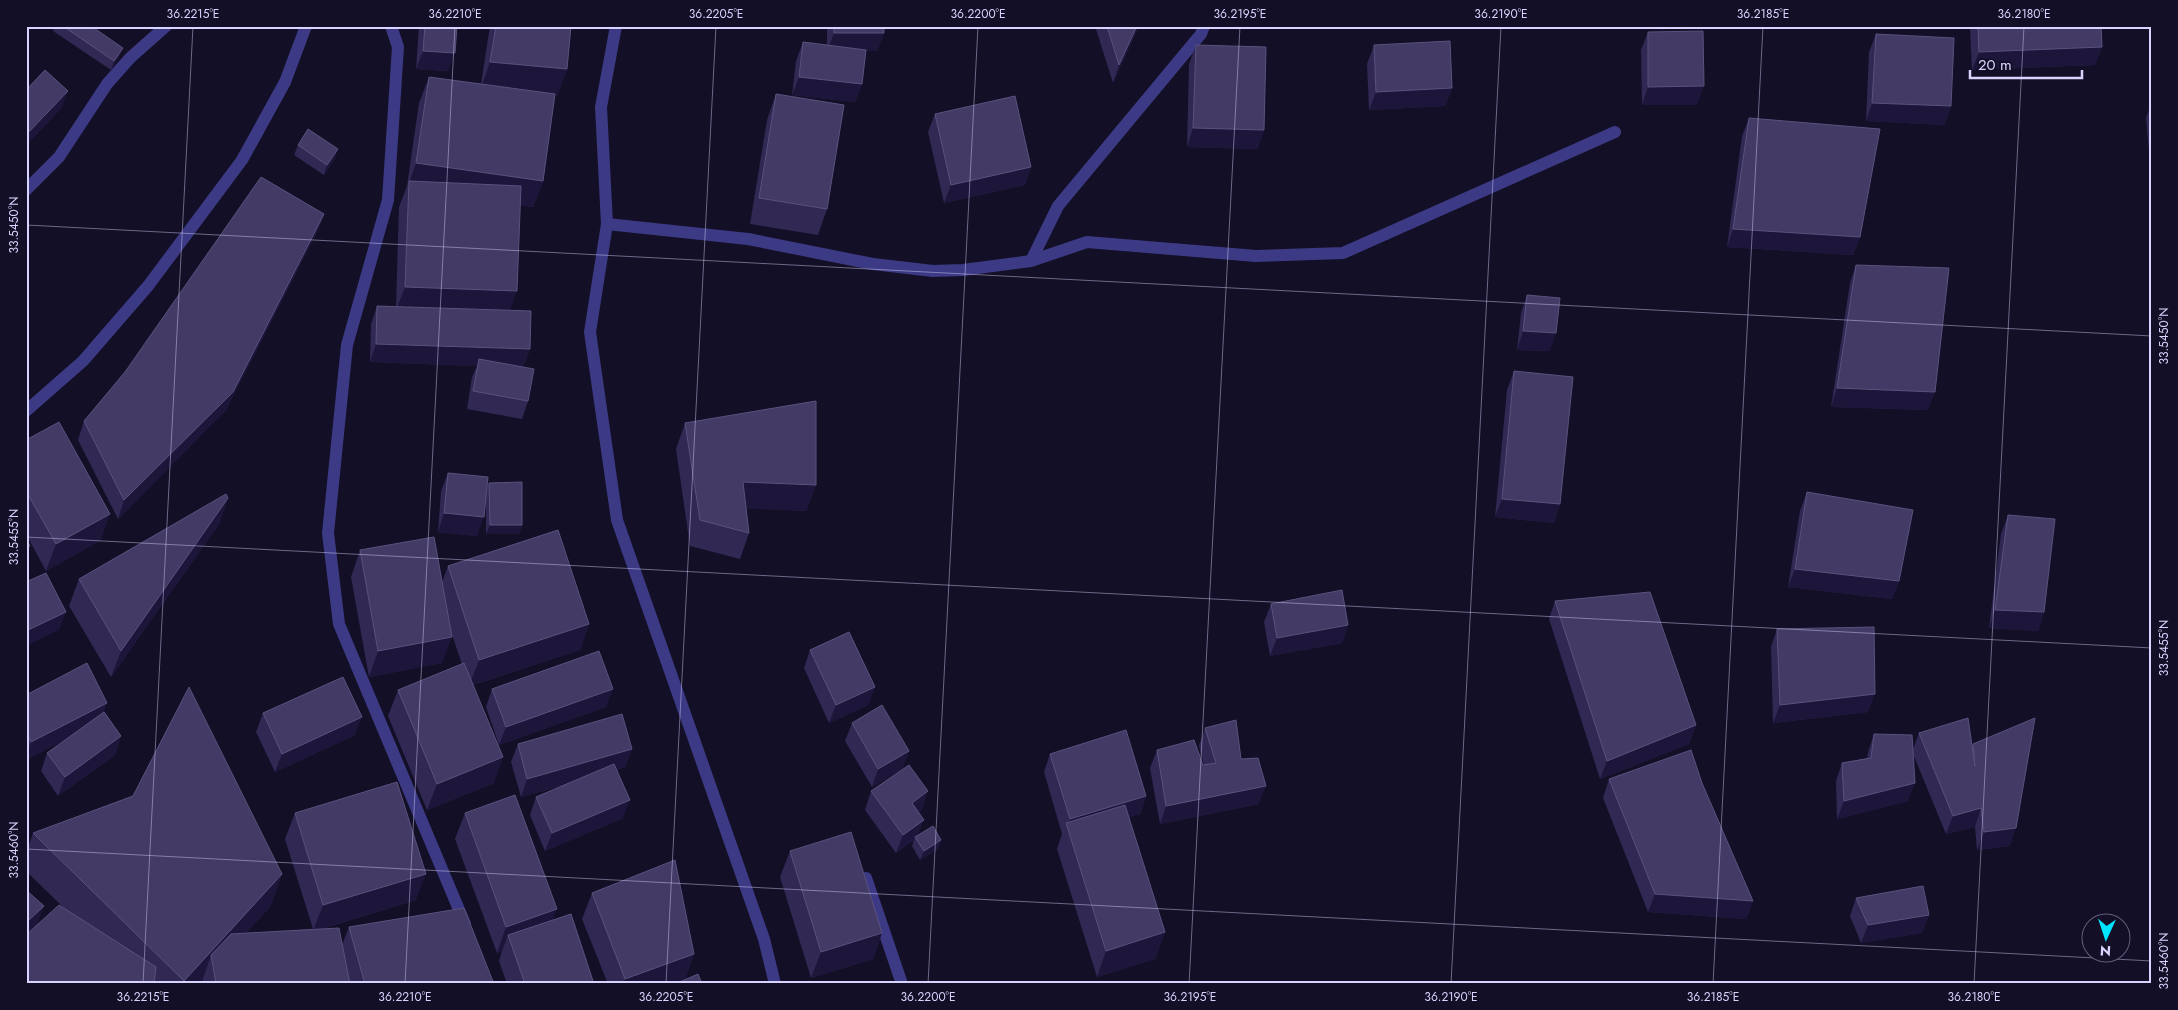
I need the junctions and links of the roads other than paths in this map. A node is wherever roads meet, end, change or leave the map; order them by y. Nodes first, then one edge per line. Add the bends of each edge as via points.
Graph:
1 (166, 26) edge
2 (306, 26) edge
3 (390, 26) edge
4 (616, 26) edge
5 (1204, 26) edge
6 (1616, 132) dead end
7 (26, 190) edge
8 (607, 224) junction
9 (1031, 261) junction
10 (26, 411) edge
11 (866, 878) edge
12 (471, 939) edge
13 (775, 984) edge
14 (902, 984) edge

1 - 7 street via 130,58 108,84 59,157
2 - 10 street via 286,82 242,160 148,286 90,354
3 - 12 street via 398,47 388,200 346,345 328,533 339,624
4 - 8 street via 601,107
5 - 9 street via 1058,206
6 - 9 street via 1343,253 1256,256 1086,242
8 - 9 street via 748,239 933,272
8 - 13 street via 590,332 617,520 764,939
11 - 14 street

